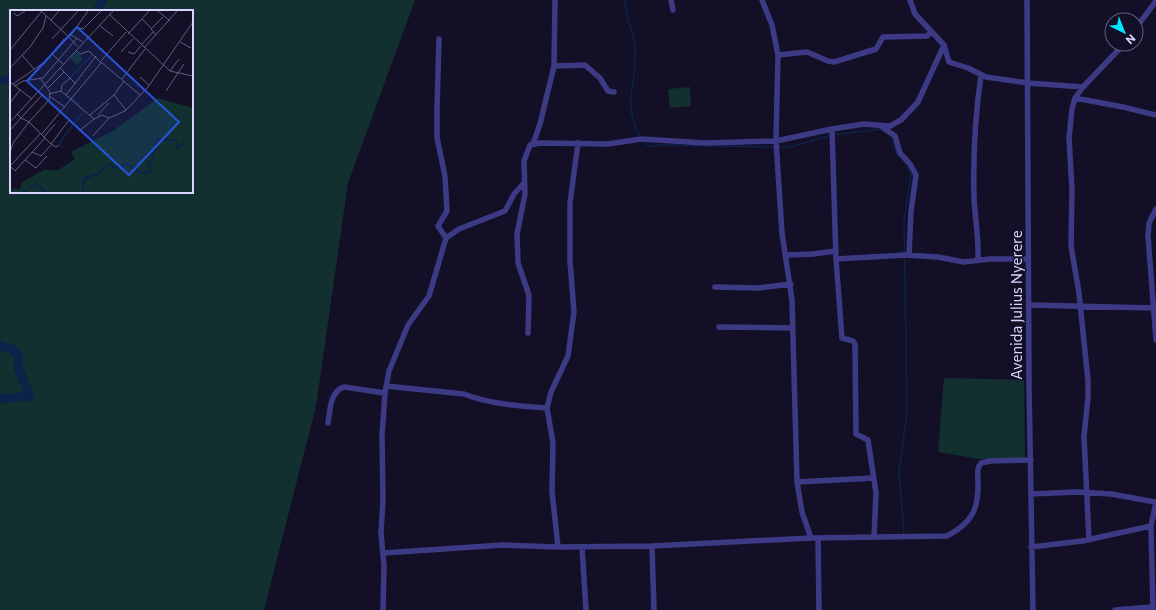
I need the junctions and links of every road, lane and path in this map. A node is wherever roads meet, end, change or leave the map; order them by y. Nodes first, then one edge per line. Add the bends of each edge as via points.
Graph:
1 (555, 0) edge
2 (671, 0) edge
3 (762, 0) edge
4 (910, 0) edge
5 (1027, 0) edge
6 (1156, 1) edge
7 (673, 10) dead end
8 (1144, 17) edge
9 (932, 32) junction
10 (439, 39) dead end
11 (944, 45) junction
12 (1116, 52) edge
13 (778, 54) junction
14 (554, 66) junction
15 (981, 75) junction
16 (1028, 83) junction
17 (1083, 87) junction
18 (614, 92) dead end
19 (1075, 98) junction
20 (1156, 116) edge
21 (876, 124) junction
22 (832, 129) junction
23 (776, 141) junction
24 (578, 143) junction
25 (533, 144) junction
26 (524, 183) junction
27 (1156, 209) edge
28 (446, 238) junction
29 (836, 251) junction
30 (786, 255) junction
31 (909, 255) junction
32 (836, 259) junction
33 (978, 260) junction
34 (1028, 260) junction
35 (791, 284) junction
36 (715, 287) dead end
37 (1029, 305) junction
38 (1080, 306) junction
39 (1154, 308) junction
40 (719, 327) dead end
41 (792, 328) junction
42 (528, 333) dead end
43 (1156, 340) edge
44 (386, 386) junction
45 (385, 393) junction
46 (547, 408) junction
47 (328, 423) dead end
48 (1031, 460) junction
49 (873, 478) junction
50 (797, 482) junction
51 (1087, 492) junction
52 (1031, 494) junction
53 (1156, 502) edge
54 (1151, 526) junction
55 (874, 537) junction
56 (811, 538) junction
57 (818, 538) junction
58 (1089, 540) junction
59 (652, 546) junction
60 (558, 547) junction
61 (582, 547) junction
62 (1031, 547) junction
63 (384, 553) junction
64 (1153, 608) edge
65 (383, 610) edge
66 (586, 610) edge
67 (654, 610) edge
68 (819, 610) edge
69 (1033, 610) edge
70 (1115, 610) edge

1 - 14 street
2 - 7 street
3 - 13 street via 772,25
4 - 9 street via 915,14
5 - 16 street, Avenida Julius Nyerere
6 - 8 street
9 - 11 street
9 - 13 street via 927,36 918,37 883,37 876,49 834,62 807,52
10 - 28 street via 437,138 445,176 447,211 438,226
11 - 15 street via 949,62
11 - 21 street via 918,102 901,120 890,126
12 - 17 street
13 - 23 street
14 - 18 street via 584,66 600,78 608,91
14 - 25 street
15 - 16 street
15 - 33 street via 974,127 974,196
16 - 17 street
16 - 34 street, Avenida Julius Nyerere
17 - 19 street
19 - 20 street
19 - 38 street via 1069,138 1072,189 1071,246
21 - 22 street
21 - 31 street via 895,136 900,153 916,175
22 - 23 street
22 - 29 street
23 - 24 street via 706,143 641,139 616,144
23 - 30 street via 782,233
24 - 25 street
24 - 46 street via 570,203 570,261 574,312 568,356 551,392
25 - 26 street via 528,148 525,157
26 - 28 street via 514,194 505,211 459,229
26 - 42 street via 525,194 517,234 517,255 518,266 529,295
27 - 39 street via 1148,236
28 - 44 street via 432,289 405,332 389,371
29 - 30 street
29 - 32 street
30 - 35 street
31 - 32 street
31 - 33 street via 964,262
32 - 49 street via 842,338 855,344 856,434 868,440
33 - 34 street
34 - 37 street, Avenida Julius Nyerere
35 - 36 street via 758,288
35 - 41 street
37 - 38 street
37 - 48 street, Avenida Julius Nyerere
38 - 39 street
38 - 51 street via 1088,381 1084,436
39 - 43 street
40 - 41 street
41 - 50 street
44 - 45 street
44 - 46 street via 464,394 472,398
45 - 47 street via 339,388 335,392
45 - 63 street via 381,533
46 - 60 street via 553,443 552,491
48 - 52 street, Avenida Julius Nyerere
48 - 55 street via 981,463 977,472 977,501 971,517 963,526 947,536
49 - 50 street
49 - 55 street via 876,494
50 - 56 street via 802,512
51 - 52 street
51 - 53 street
51 - 58 street
52 - 62 street, Avenida Julius Nyerere
53 - 54 street
54 - 58 street
54 - 64 street
55 - 57 street
56 - 57 street
56 - 59 street
57 - 68 street
58 - 62 street
59 - 61 street
59 - 67 street
60 - 61 street
60 - 63 street via 503,545
61 - 66 street
62 - 69 street, Avenida Julius Nyerere
63 - 65 street
64 - 70 street

